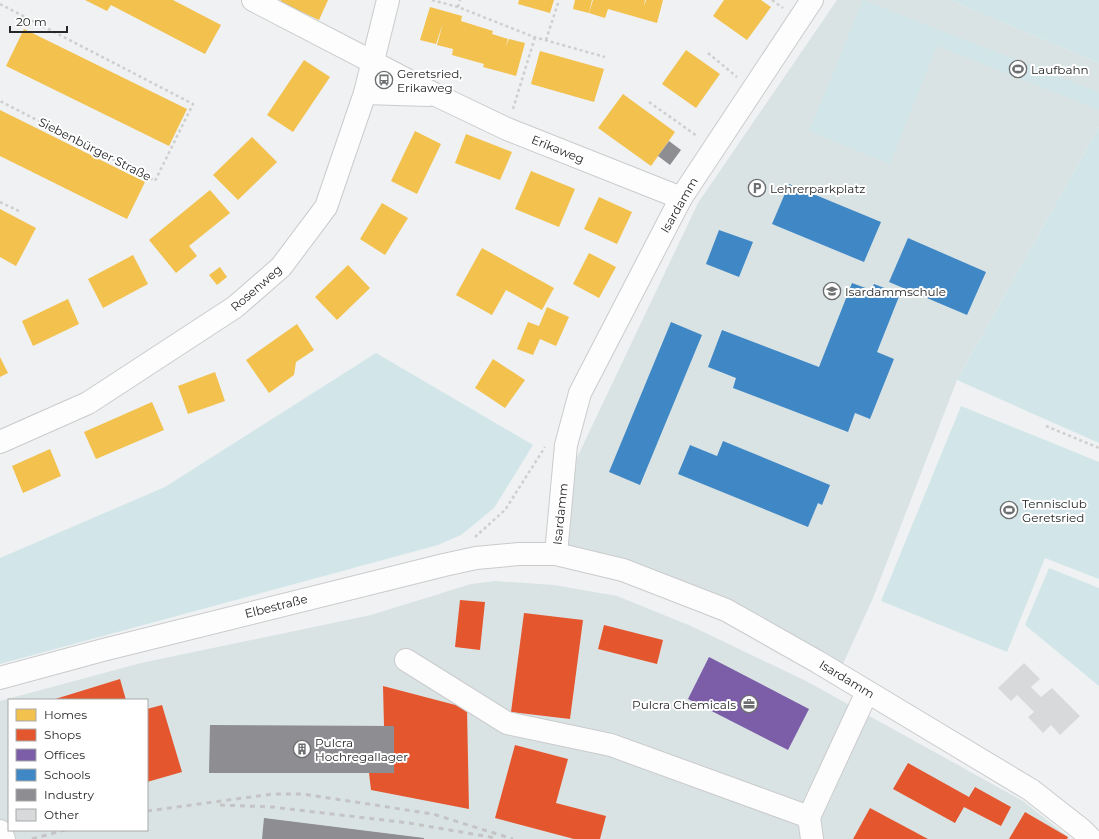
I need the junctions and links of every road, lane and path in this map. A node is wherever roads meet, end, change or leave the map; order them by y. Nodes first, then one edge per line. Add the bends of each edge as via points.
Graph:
1 (253, 0) edge
2 (388, 0) edge
3 (432, 0) edge
4 (460, 0) edge
5 (559, 0) edge
6 (812, 0) edge
7 (0, 4) edge
8 (458, 7) junction
9 (535, 37) junction
10 (546, 40) junction
11 (708, 53) dead end
12 (606, 57) dead end
13 (372, 61) junction
14 (753, 91) junction
15 (364, 93) junction
16 (438, 96) junction
17 (0, 101) edge
18 (649, 102) dead end
19 (507, 129) junction
20 (714, 149) junction
21 (681, 198) junction
22 (0, 202) edge
23 (21, 212) dead end
24 (1046, 426) dead end
25 (0, 442) edge
26 (546, 446) dead end
27 (1099, 448) edge
28 (474, 538) dead end
29 (556, 554) junction
30 (406, 660) dead end
31 (0, 678) edge
32 (867, 692) junction
33 (809, 817) junction
34 (0, 831) edge
35 (4, 839) edge
36 (812, 839) edge
37 (1091, 839) edge

1 - 13 street, Erikaweg
2 - 13 street, Rosenweg
3 - 8 path
4 - 8 path
5 - 10 path
6 - 14 street, Isardamm
7 - 17 path, Siebenbürger Straße via 193,104 155,180
8 - 9 path
9 - 10 path
9 - 19 path
10 - 12 path
11 - 14 path
13 - 15 street, Rosenweg
13 - 16 street, Erikaweg
14 - 20 street, Isardamm
15 - 16 street, Erikaweg
15 - 25 street, Rosenweg via 326,207 281,267 235,307 88,403
16 - 19 street, Erikaweg
18 - 20 path
19 - 21 street, Erikaweg
20 - 21 street, Isardamm
21 - 29 street, Isardamm via 580,393 566,445
22 - 23 path
24 - 27 path
26 - 28 path via 506,510
29 - 31 street, Elbestraße via 476,558 444,565
29 - 32 street, Isardamm via 623,570 726,610
30 - 33 street via 507,723 611,745
32 - 33 street
32 - 37 street, Isardamm via 1031,790
33 - 36 street
34 - 35 street

